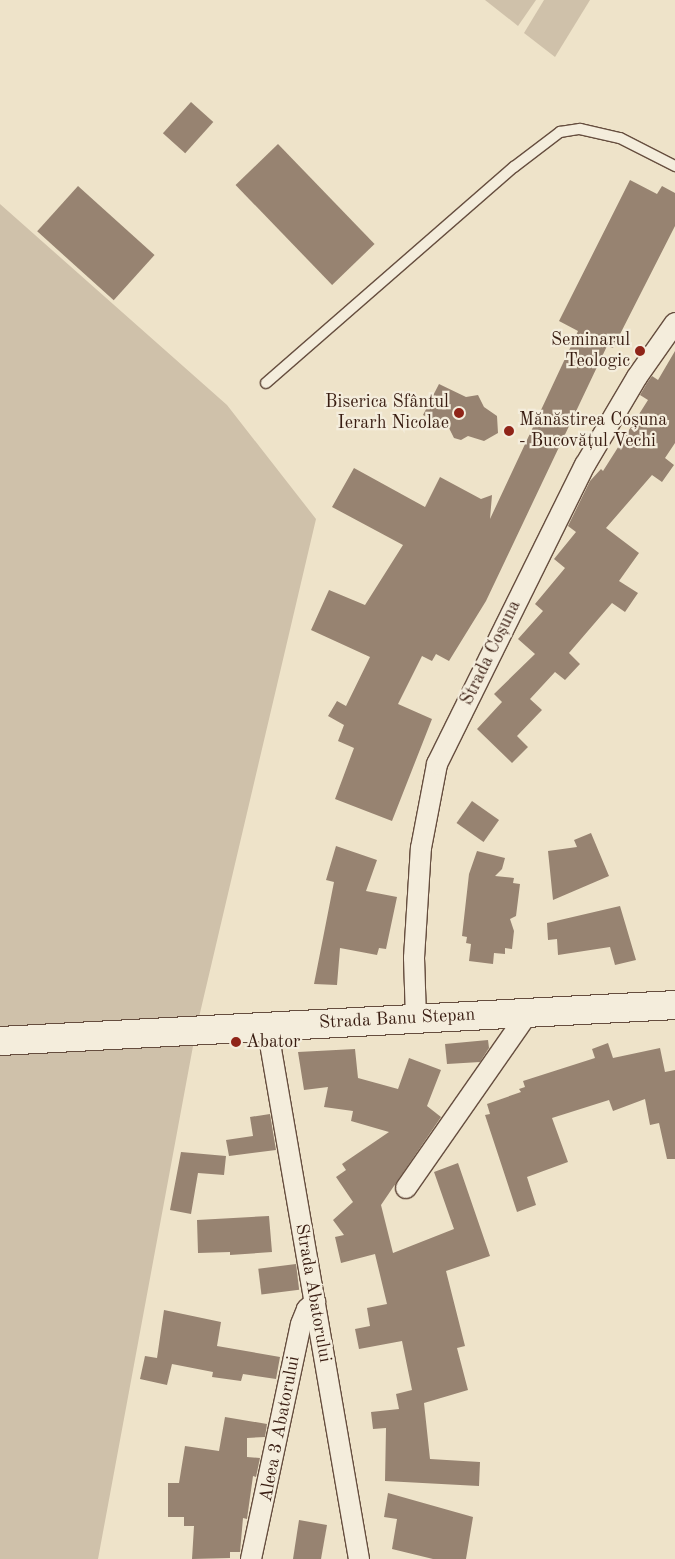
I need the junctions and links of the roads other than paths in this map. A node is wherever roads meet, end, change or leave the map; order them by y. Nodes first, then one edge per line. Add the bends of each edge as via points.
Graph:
1 (675, 166) edge
2 (675, 323) edge
3 (266, 383) dead end
4 (675, 1005) edge
5 (529, 1012) junction
6 (416, 1018) junction
7 (268, 1026) junction
8 (0, 1041) edge
9 (406, 1188) dead end
10 (315, 1302) junction
11 (251, 1559) edge
12 (359, 1559) edge

1 - 3 lane via 620,138 580,129 560,132 514,167
2 - 6 street, Strada Coșuna via 637,376 585,464 437,764 421,848 414,958
4 - 5 main road, Strada Banu Stepan
5 - 6 main road, Strada Banu Stepan
5 - 9 street
6 - 7 main road, Strada Banu Stepan
7 - 8 main road, Strada Banu Stepan
7 - 10 street, Strada Abatorului
10 - 11 street, Aleea 3 Abatorului via 307,1309 302,1324
10 - 12 street, Strada Abatorului

